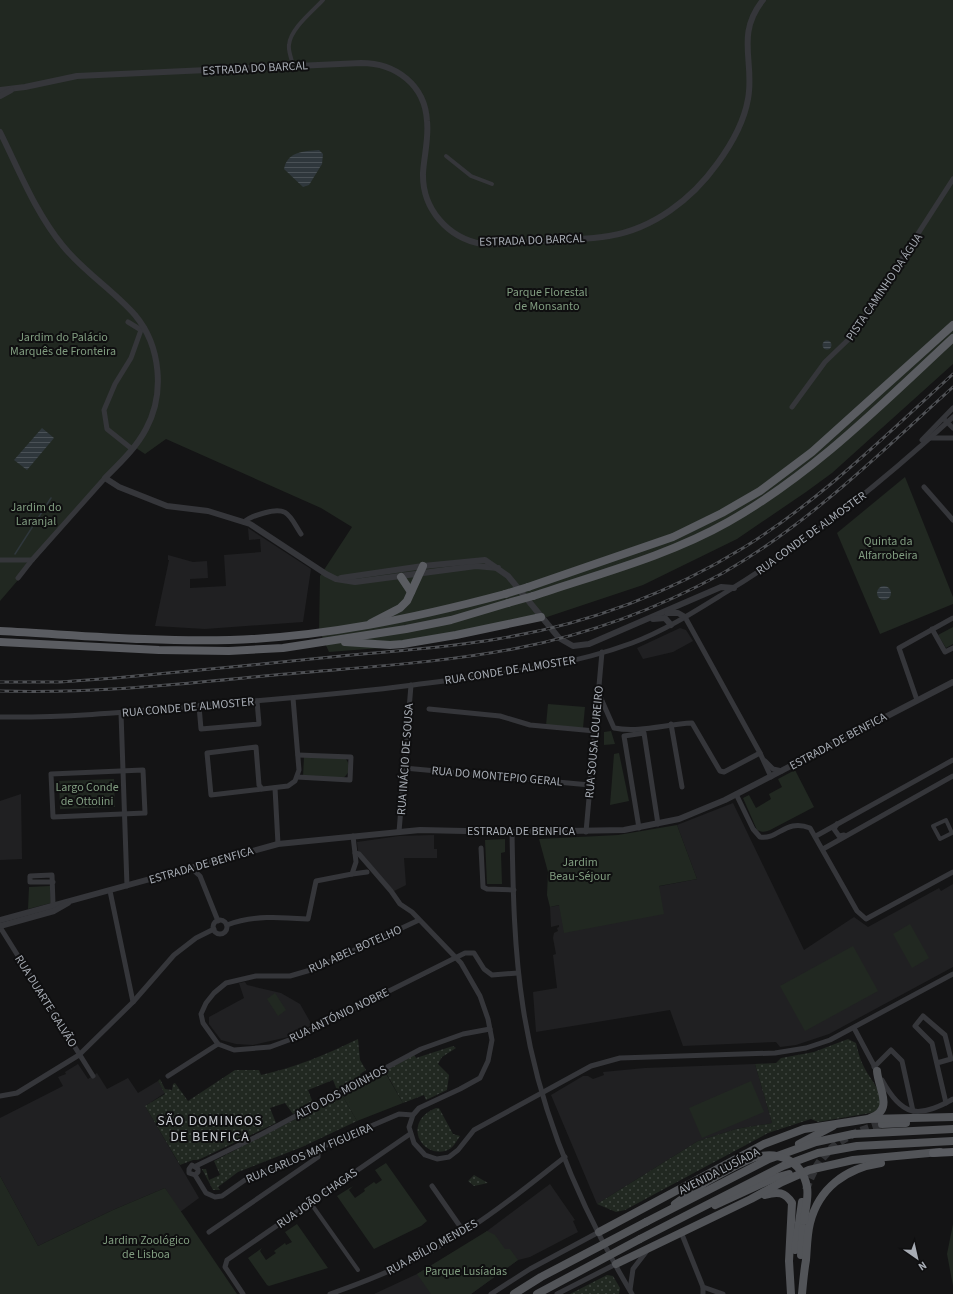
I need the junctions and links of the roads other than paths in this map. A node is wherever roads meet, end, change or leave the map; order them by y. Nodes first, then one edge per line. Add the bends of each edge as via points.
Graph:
1 (323, 0) edge
2 (763, 0) edge
3 (293, 66) junction
4 (14, 89) junction
5 (0, 90) edge
6 (0, 96) edge
7 (0, 132) edge
8 (446, 156) dead end
9 (953, 180) edge
10 (492, 184) dead end
11 (128, 322) dead end
12 (953, 325) edge
13 (142, 328) junction
14 (953, 338) edge
15 (792, 407) dead end
16 (953, 408) edge
17 (944, 418) junction
18 (953, 418) edge
19 (948, 422) junction
20 (953, 428) edge
21 (930, 438) junction
22 (953, 438) edge
23 (132, 449) junction
24 (913, 452) junction
25 (105, 478) junction
26 (924, 487) dead end
27 (953, 520) edge
28 (244, 522) junction
29 (301, 534) dead end
30 (0, 560) edge
31 (32, 560) junction
32 (421, 570) junction
33 (401, 576) junction
34 (18, 578) dead end
35 (336, 579) junction
36 (734, 588) junction
37 (411, 592) junction
38 (661, 613) junction
39 (685, 617) junction
40 (541, 618) junction
41 (953, 618) edge
42 (646, 620) junction
43 (671, 625) junction
44 (365, 626) junction
45 (932, 629) junction
46 (0, 631) edge
47 (332, 641) junction
48 (0, 642) edge
49 (953, 648) edge
50 (602, 652) junction
51 (951, 684) edge
52 (411, 685) junction
53 (599, 694) junction
54 (293, 698) junction
55 (917, 700) junction
56 (257, 701) junction
57 (199, 706) junction
58 (429, 709) dead end
59 (121, 713) junction
60 (1, 718) edge
61 (671, 724) junction
62 (595, 731) junction
63 (760, 753) junction
64 (298, 755) junction
65 (763, 759) junction
66 (953, 760) edge
67 (404, 768) junction
68 (122, 771) junction
69 (782, 771) junction
70 (953, 776) edge
71 (297, 777) junction
72 (771, 777) junction
73 (590, 785) junction
74 (682, 787) dead end
75 (274, 788) junction
76 (262, 789) junction
77 (736, 794) junction
78 (124, 814) junction
79 (839, 822) junction
80 (658, 824) junction
81 (639, 828) junction
82 (399, 832) junction
83 (512, 832) junction
84 (586, 832) junction
85 (952, 833) edge
86 (846, 834) junction
87 (816, 836) junction
88 (353, 840) junction
89 (278, 844) junction
90 (481, 848) dead end
91 (823, 849) junction
92 (355, 853) junction
93 (191, 868) junction
94 (367, 872) dead end
95 (953, 872) edge
96 (352, 874) junction
97 (53, 882) dead end
98 (128, 886) junction
99 (514, 890) junction
100 (110, 891) junction
101 (71, 901) junction
102 (53, 904) junction
103 (0, 920) edge
104 (419, 920) junction
105 (218, 921) junction
106 (227, 925) junction
107 (0, 926) edge
108 (214, 929) junction
109 (456, 958) junction
110 (518, 973) junction
111 (953, 974) edge
112 (133, 1002) junction
113 (854, 1028) junction
114 (490, 1029) junction
115 (218, 1044) junction
116 (79, 1055) junction
117 (937, 1064) junction
118 (876, 1069) junction
119 (93, 1076) dead end
120 (168, 1076) dead end
121 (541, 1094) junction
122 (0, 1096) edge
123 (953, 1099) edge
124 (946, 1103) junction
125 (913, 1111) junction
126 (413, 1115) junction
127 (953, 1118) edge
128 (868, 1119) junction
129 (853, 1120) junction
130 (882, 1124) tunnel mouth
131 (953, 1129) edge
132 (410, 1134) junction
133 (953, 1141) edge
134 (318, 1148) junction
135 (953, 1150) edge
136 (783, 1153) junction
137 (933, 1153) joint
138 (910, 1155) junction
139 (565, 1157) junction
140 (196, 1166) joint
141 (800, 1174) junction
142 (432, 1186) dead end
143 (751, 1199) junction
144 (802, 1202) dead end
145 (312, 1205) dead end
146 (664, 1213) junction
147 (688, 1214) junction
148 (208, 1232) dead end
149 (464, 1232) junction
150 (599, 1232) junction
151 (681, 1232) junction
152 (651, 1246) junction
153 (616, 1264) junction
154 (358, 1270) dead end
155 (802, 1283) junction
156 (703, 1287) junction
157 (631, 1292) edge
158 (243, 1294) edge
159 (330, 1294) edge
160 (491, 1294) edge
161 (514, 1294) edge
162 (537, 1294) edge
163 (557, 1294) edge
164 (703, 1294) edge
165 (723, 1294) edge
166 (792, 1294) edge
167 (802, 1294) edge

1 - 3 street via 300,24 291,38 289,45
2 - 3 street, ESTRADA DO BARCAL via 748,30 746,43 749,86 747,107 723,157 702,185 690,196 652,220 616,234 538,242 470,242 454,233 437,218 427,200 423,179 428,122 425,107 414,86 401,73 373,63
3 - 4 street, ESTRADA DO BARCAL via 77,76
4 - 5 street, ESTRADA DO BARCAL
4 - 6 street, ESTRADA DO BARCAL
7 - 13 street via 35,204 55,236 78,262 134,314
8 - 10 street via 471,176
9 - 15 street, PISTA CAMINHO DA ÁGUA via 853,335 825,362
11 - 13 street
12 - 44 highway, bridge via 812,452 760,491 722,514 673,537 505,594 407,619
13 - 23 street via 155,356 158,391 152,416
13 - 23 street via 131,358 104,410 107,429
14 - 47 highway, bridge via 819,460 766,499 727,522 677,546 533,596 451,620
16 - 17 street
17 - 19 street
17 - 24 street
18 - 19 street, RUA CONDE DE ALMOSTER
19 - 20 street
19 - 21 street, RUA CONDE DE ALMOSTER
21 - 22 street
21 - 24 street, RUA CONDE DE ALMOSTER
23 - 25 street
24 - 36 street, RUA CONDE DE ALMOSTER via 842,513
25 - 28 street via 118,487 167,506 208,511
25 - 31 street
26 - 27 street
28 - 29 street via 250,517 277,509 285,512
28 - 35 street
30 - 31 street
31 - 34 street
32 - 33 street
32 - 35 street
32 - 37 highway
32 - 40 street via 485,560 508,576
33 - 35 street via 355,582
33 - 37 highway
36 - 38 street via 721,588
36 - 39 street, RUA CONDE DE ALMOSTER
37 - 44 highway via 400,608
38 - 39 street via 674,612
38 - 42 street
39 - 43 street, RUA CONDE DE ALMOSTER
39 - 63 street
40 - 42 street via 559,638 570,645 579,646
40 - 47 highway via 390,645
41 - 45 street
42 - 43 street via 665,618
43 - 50 street, RUA CONDE DE ALMOSTER via 631,643
44 - 46 highway via 289,636 230,640 159,640
45 - 49 street via 945,652
45 - 55 street via 898,649
47 - 48 highway via 282,648 229,651
50 - 52 street, RUA CONDE DE ALMOSTER via 546,667
50 - 53 street, RUA SOUSA LOUREIRO
51 - 55 street, ESTRADA DE BENFICA
52 - 54 street, RUA CONDE DE ALMOSTER
52 - 67 street, RUA INÁCIO DE SOUSA
53 - 61 street via 614,728 628,731
53 - 62 street, RUA SOUSA LOUREIRO
54 - 56 street, RUA CONDE DE ALMOSTER
54 - 64 street
55 - 69 street, ESTRADA DE BENFICA
56 - 57 street, RUA CONDE DE ALMOSTER
56 - 57 street via 258,724 201,729
57 - 59 street, RUA CONDE DE ALMOSTER
58 - 62 street via 500,716 530,725
59 - 60 street, RUA CONDE DE ALMOSTER
59 - 68 street
61 - 63 street via 692,723 720,771 724,772
61 - 74 street
62 - 73 street, RUA SOUSA LOUREIRO
63 - 65 street
64 - 71 street
64 - 71 street via 351,757 350,780
65 - 69 street via 773,769
65 - 72 street
66 - 79 street
67 - 73 street, RUA DO MONTEPIO GERAL
67 - 82 street, RUA INÁCIO DE SOUSA
68 - 78 street
68 - 78 street via 143,770 145,814
68 - 78 street via 51,774 52,817
69 - 72 street, ESTRADA DE BENFICA
70 - 86 street
71 - 75 street via 288,786
72 - 77 street, ESTRADA DE BENFICA
73 - 84 street, RUA SOUSA LOUREIRO
75 - 76 street
75 - 89 street
76 - 76 street via 259,785 256,747 207,753 211,795
77 - 80 street, ESTRADA DE BENFICA via 705,810
77 - 87 street via 753,829 760,837 799,824 810,828
78 - 98 street
79 - 86 street via 834,827 835,832 839,836
79 - 87 street
80 - 81 street, ESTRADA DE BENFICA
80 - 81 street via 644,733 624,736
81 - 84 street, ESTRADA DE BENFICA
82 - 83 street, ESTRADA DE BENFICA
82 - 88 street, ESTRADA DE BENFICA
83 - 84 street, ESTRADA DE BENFICA
83 - 99 street
85 - 85 street via 940,839 934,826 946,820
86 - 91 street
87 - 91 street
88 - 89 street, ESTRADA DE BENFICA
88 - 92 street
89 - 93 street, ESTRADA DE BENFICA
90 - 99 street via 483,887
91 - 95 street via 857,910 866,919
92 - 96 street via 356,862
92 - 104 street via 359,854 400,904
93 - 98 street, ESTRADA DE BENFICA
93 - 105 street via 200,876
94 - 96 street
96 - 106 street via 316,881 308,919 257,918
97 - 102 street
98 - 100 street, ESTRADA DE BENFICA
99 - 110 street
100 - 101 street, ESTRADA DE BENFICA
100 - 112 street
101 - 102 street, ESTRADA DE BENFICA
101 - 107 street, ESTRADA DE BENFICA via 54,911
102 - 103 street, ESTRADA DE BENFICA
104 - 109 street
104 - 115 street, RUA ABEL BOTELHO via 314,969 290,976 256,976 226,983 214,992 202,1014 203,1023
105 - 106 street via 223,921
105 - 108 street via 214,924
106 - 108 street via 222,933
107 - 116 street, RUA DUARTE GALVÃO
108 - 112 street via 196,938 174,955
109 - 110 street, RUA ANTÓNIO NOBRE via 465,953 474,953 484,969 492,975
109 - 114 street via 480,996
109 - 115 street, RUA ANTÓNIO NOBRE via 297,1037 270,1047 234,1050
110 - 121 street via 526,1029
111 - 113 street
112 - 116 street
113 - 118 street
113 - 121 street via 818,1045 792,1051 613,1059 582,1069
114 - 126 street via 492,1040 488,1061 480,1078 419,1108
114 - 140 street, ALTO DOS MOINHOS via 463,1034 421,1049 262,1134
115 - 120 street
116 - 119 street, RUA DUARTE GALVÃO
116 - 122 street via 17,1093
117 - 117 street via 951,1059 945,1035 923,1016 915,1026 932,1043
117 - 124 street
118 - 125 street via 897,1104
118 - 125 street via 891,1050 902,1061
118 - 128 main road via 884,1105 879,1113
121 - 132 street via 474,1130 449,1157 437,1159 425,1155 414,1144
121 - 139 street
123 - 124 street
124 - 125 street via 932,1109
126 - 132 street via 409,1127
126 - 134 street, RUA CARLOS MAY FIGUEIRA via 399,1114
127 - 128 main road
127 - 130 main road
128 - 129 main road
129 - 136 main road via 832,1127
129 - 150 main road via 804,1129 764,1144
131 - 136 main road, AVENIDA LUSÍADA via 853,1134
132 - 158 street, RUA JOÃO CHAGAS via 228,1259 225,1267
133 - 147 main road, AVENIDA LUSÍADA via 862,1145 818,1153 782,1166
134 - 140 street, RUA CARLOS MAY FIGUEIRA via 244,1180 222,1196 215,1197 206,1193 189,1169 192,1165
134 - 148 street via 318,1157
135 - 137 highway
136 - 146 main road, AVENIDA LUSÍADA
137 - 138 main road
138 - 141 main road via 853,1160
138 - 155 main road via 857,1168 826,1190 810,1223
139 - 149 street, RUA ABÍLIO MENDES via 497,1210
139 - 150 street
141 - 143 main road
141 - 147 main road via 774,1178 726,1201
142 - 149 street
143 - 151 main road
143 - 166 main road via 782,1192 792,1203 789,1261
144 - 166 main road
145 - 154 street
146 - 155 main road, bridge via 686,1194 752,1158 766,1155 786,1158 794,1163 807,1188 801,1259
146 - 161 main road, AVENIDA LUSÍADA, bridge
147 - 162 main road, AVENIDA LUSÍADA, bridge
149 - 159 street, RUA ABÍLIO MENDES via 399,1267
150 - 153 street
150 - 160 street via 530,1269
151 - 152 main road
151 - 156 street
152 - 153 main road
152 - 157 street via 633,1269
153 - 157 street
153 - 163 street
155 - 167 main road
156 - 164 street
156 - 165 street

